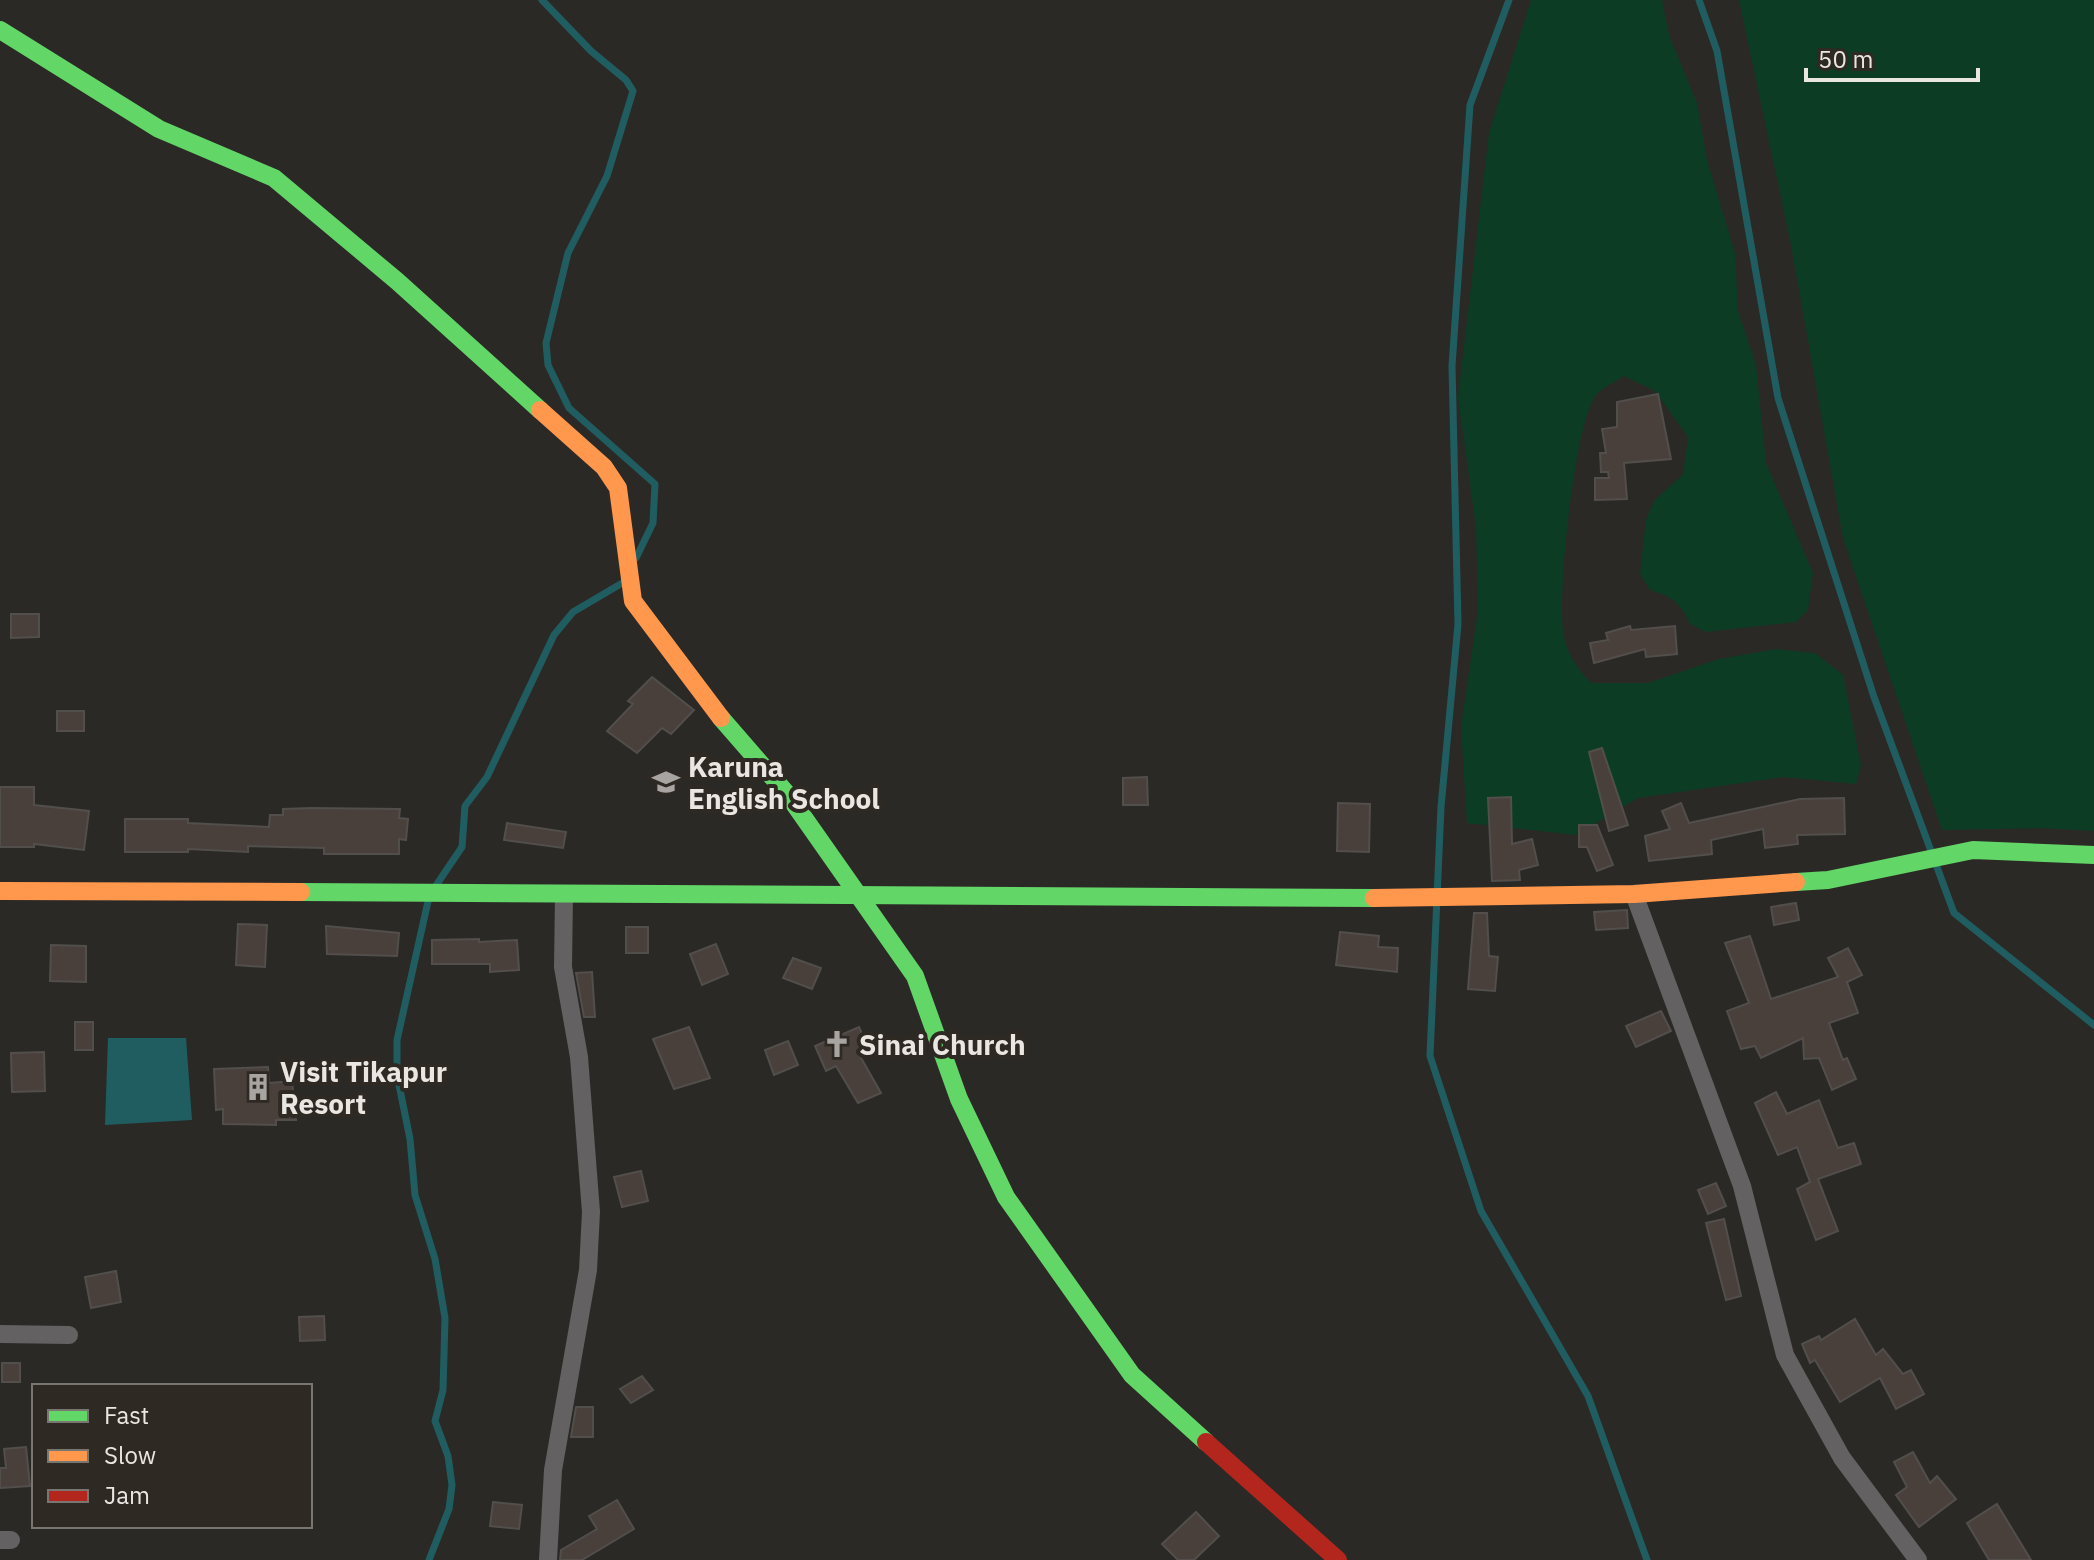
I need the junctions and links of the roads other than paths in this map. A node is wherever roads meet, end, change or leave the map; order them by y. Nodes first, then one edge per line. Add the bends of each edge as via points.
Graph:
1 (0, 30) edge
2 (2094, 855) edge
3 (0, 891) edge
4 (564, 894) junction
5 (1634, 894) junction
6 (859, 895) junction
7 (0, 1334) edge
8 (69, 1335) dead end
9 (548, 1560) edge
10 (1338, 1560) edge
11 (1918, 1560) edge

1 - 6 street via 159,129 274,178 604,467 618,488 633,601 699,692 788,795
2 - 5 street via 1973,850 1828,880
3 - 4 street
4 - 6 street
4 - 9 street via 563,967 579,1057 591,1212 588,1270 553,1470
5 - 6 street
5 - 11 street via 1742,1186 1785,1355 1842,1458
6 - 10 street via 915,976 959,1099 1006,1197 1132,1375
7 - 8 street

